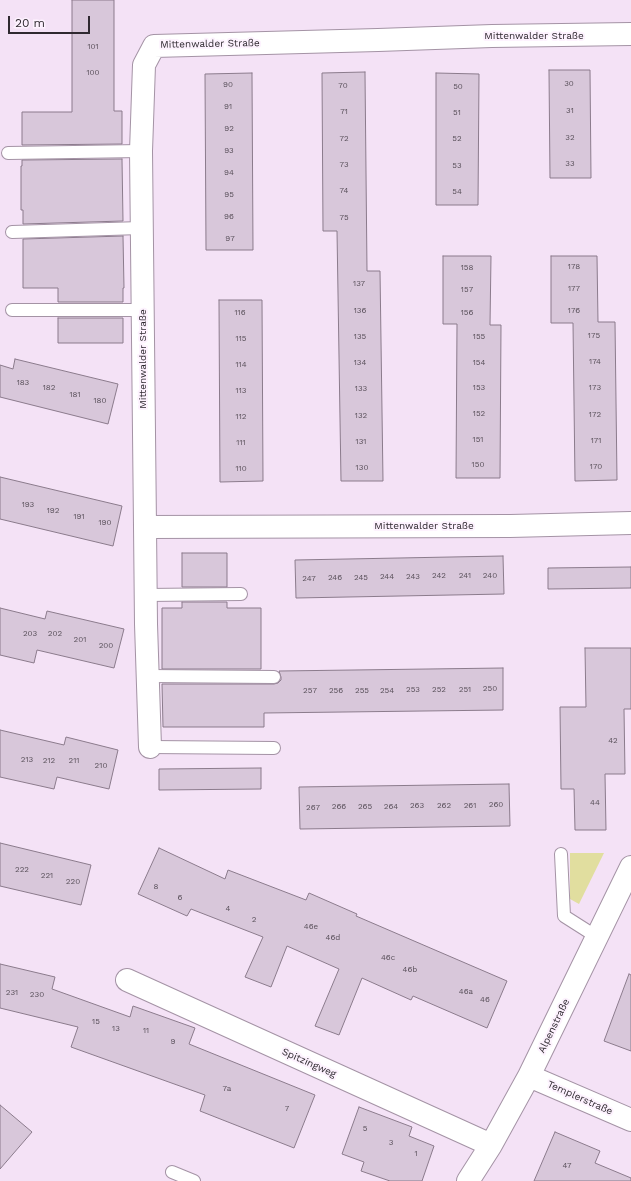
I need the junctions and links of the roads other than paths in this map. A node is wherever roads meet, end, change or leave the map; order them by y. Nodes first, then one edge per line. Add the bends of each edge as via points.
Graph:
1 (631, 34) edge
2 (141, 151) junction
3 (8, 153) dead end
4 (141, 228) junction
5 (12, 232) dead end
6 (12, 310) dead end
7 (143, 310) junction
8 (631, 523) edge
9 (145, 527) junction
10 (241, 594) dead end
11 (146, 595) junction
12 (148, 676) junction
13 (274, 676) dead end
14 (150, 747) joint
15 (274, 748) dead end
16 (561, 854) dead end
17 (631, 867) edge
18 (597, 937) junction
19 (127, 980) dead end
20 (529, 1076) junction
21 (631, 1120) edge
22 (491, 1145) junction
23 (172, 1172) dead end
24 (194, 1181) edge
25 (468, 1181) edge

1 - 2 street, Mittenwalder Straße via 154,46 144,65
2 - 3 lane
2 - 4 street, Mittenwalder Straße
4 - 5 lane
4 - 7 street, Mittenwalder Straße
6 - 7 lane
7 - 9 street, Mittenwalder Straße
8 - 9 street, Mittenwalder Straße
9 - 11 street, Mittenwalder Straße
10 - 11 lane
11 - 12 street, Mittenwalder Straße
12 - 13 lane
12 - 14 street, Mittenwalder Straße
14 - 15 lane
16 - 18 lane via 564,916
17 - 18 street, Alpenstraße
18 - 20 street, Alpenstraße
19 - 22 street, Spitzingweg
20 - 21 street, Templerstraße
20 - 22 street, Alpenstraße
22 - 25 street, Alpenstraße
23 - 24 lane

